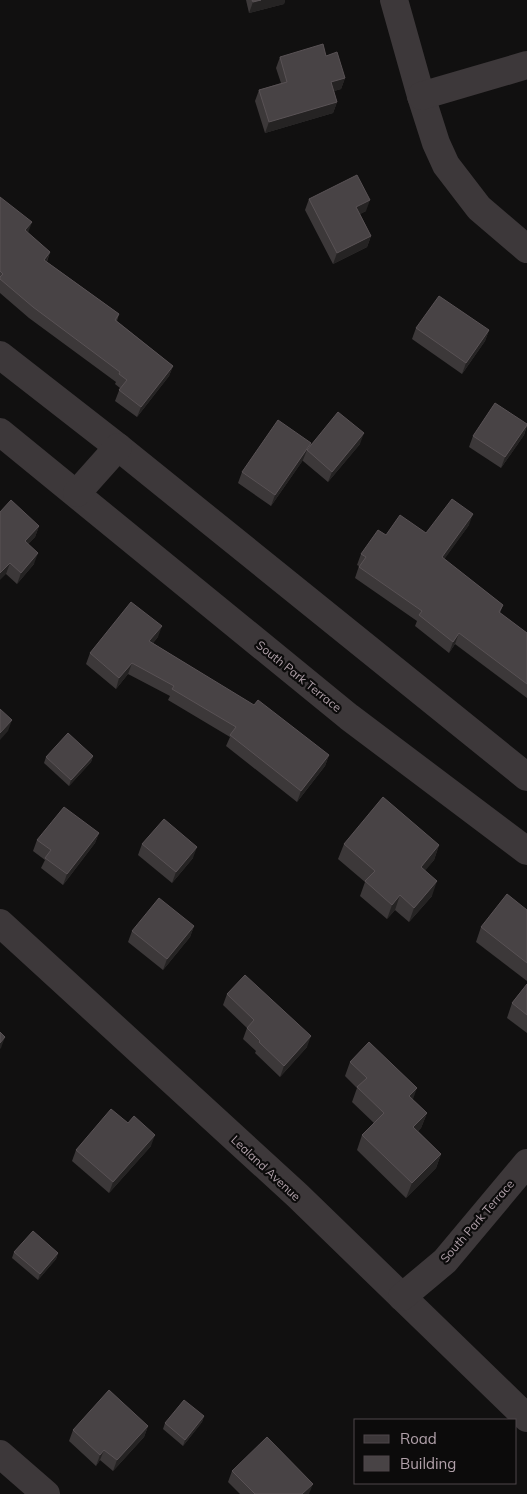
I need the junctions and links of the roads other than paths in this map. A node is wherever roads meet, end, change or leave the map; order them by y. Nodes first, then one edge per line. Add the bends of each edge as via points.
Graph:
1 (394, 0) edge
2 (527, 65) edge
3 (421, 96) junction
4 (527, 249) edge
5 (0, 355) edge
6 (0, 432) edge
7 (118, 447) junction
8 (76, 493) junction
9 (527, 776) edge
10 (527, 851) edge
11 (0, 923) edge
12 (527, 1163) edge
13 (402, 1297) junction
14 (527, 1418) edge
15 (0, 1454) edge
16 (46, 1494) edge

1 - 3 street
2 - 3 street
3 - 4 street via 446,165 479,208
5 - 7 street
6 - 8 street, South Park Terrace
7 - 8 street
7 - 9 street
8 - 10 street, South Park Terrace via 349,717
11 - 13 street, Lealand Avenue
12 - 13 street, South Park Terrace via 445,1261
13 - 14 street, Lealand Avenue
15 - 16 street

